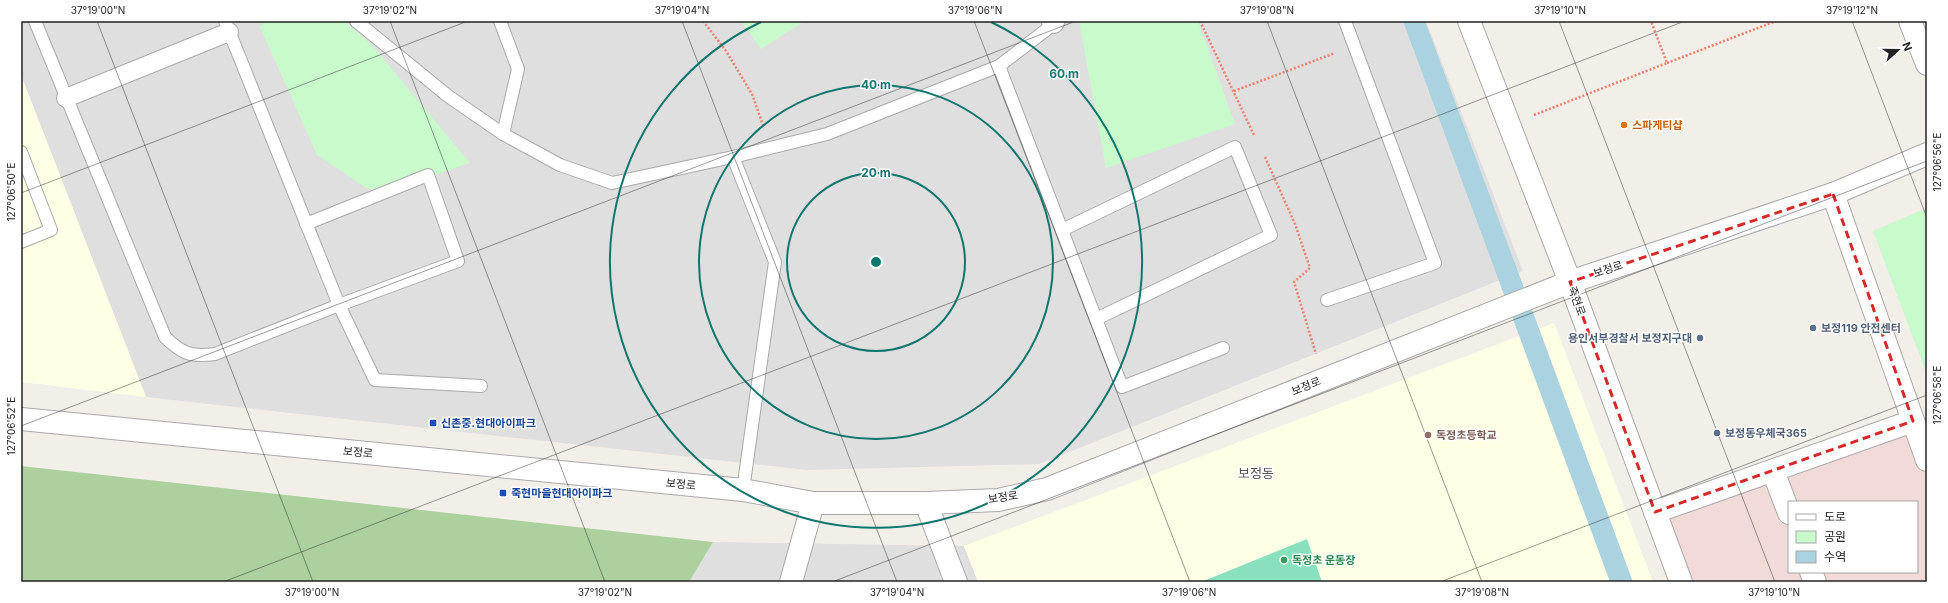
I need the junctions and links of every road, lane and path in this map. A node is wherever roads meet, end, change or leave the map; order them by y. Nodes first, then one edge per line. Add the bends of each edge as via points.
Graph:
1 (35, 21) edge
2 (356, 21) edge
3 (500, 21) edge
4 (703, 21) edge
5 (1053, 21) edge
6 (1345, 21) edge
7 (1469, 21) edge
8 (1651, 21) edge
9 (1776, 21) edge
10 (1910, 21) edge
11 (227, 27) edge
12 (1354, 45) junction
13 (1667, 63) junction
14 (1927, 64) edge
15 (999, 66) junction
16 (1234, 91) dead end
17 (66, 98) junction
18 (1510, 125) junction
19 (503, 134) junction
20 (771, 148) junction
21 (21, 152) edge
22 (1927, 154) edge
23 (733, 157) junction
24 (1833, 194) junction
25 (306, 224) junction
26 (1062, 230) junction
27 (21, 242) edge
28 (1570, 282) junction
29 (1327, 300) dead end
30 (339, 304) junction
31 (1096, 318) junction
32 (1223, 348) dead end
33 (481, 386) dead end
34 (21, 419) edge
35 (1913, 421) junction
36 (1927, 460) edge
37 (1773, 471) junction
38 (743, 490) junction
39 (813, 503) junction
40 (926, 503) junction
41 (1788, 510) edge
42 (1655, 512) junction
43 (791, 582) edge
44 (956, 582) edge
45 (1681, 582) edge

1 - 17 lane
2 - 19 lane via 448,96
3 - 19 lane via 518,69
4 - 20 path via 726,51 752,94
5 - 15 lane via 1046,30
6 - 12 lane
7 - 18 street, 죽현로
8 - 13 path
9 - 13 path
10 - 14 street
11 - 17 street
11 - 25 lane
12 - 16 path
12 - 29 lane via 1435,263
13 - 18 path
15 - 20 lane via 827,134
15 - 26 lane
17 - 30 lane via 165,337 178,350 197,357 215,354
18 - 28 street, 죽현로
19 - 23 lane via 560,165 612,183
20 - 23 lane
21 - 27 lane via 51,230
22 - 24 street, 보정로
23 - 38 lane via 775,262
24 - 28 street, 보정로
24 - 35 street
25 - 30 lane
25 - 30 lane via 428,175 458,261
26 - 31 lane
26 - 31 lane via 1235,147 1271,235
28 - 40 street, 보정로 via 1047,489 998,500
28 - 42 street, 죽현로
30 - 33 lane via 375,380
31 - 32 lane via 1122,387
34 - 38 street, 보정로
35 - 36 street
35 - 37 street
37 - 41 street
37 - 42 street
38 - 39 street, 보정로
39 - 40 street, 보정로
39 - 43 street
40 - 44 street
42 - 45 street, 죽현로

